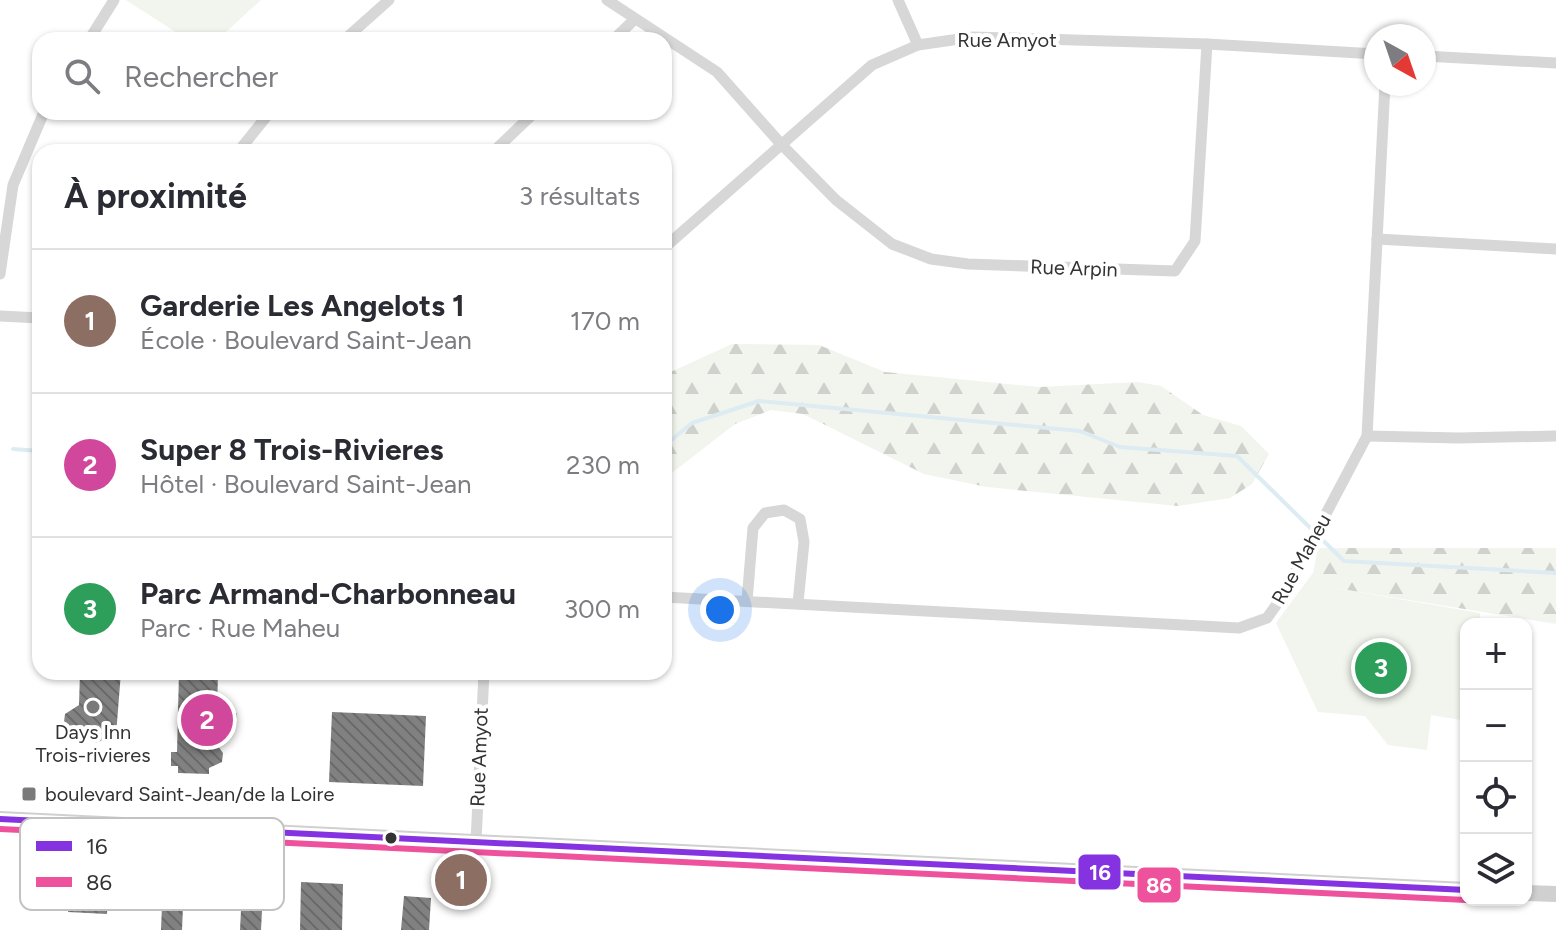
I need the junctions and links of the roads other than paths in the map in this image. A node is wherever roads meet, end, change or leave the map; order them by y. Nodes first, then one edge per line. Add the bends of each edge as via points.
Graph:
1 (114, 0) edge
2 (389, 0) edge
3 (607, 0) edge
4 (898, 0) edge
5 (635, 19) junction
6 (94, 32) edge
7 (353, 32) edge
8 (621, 32) edge
9 (655, 32) edge
10 (672, 43) edge
11 (1207, 44) junction
12 (918, 45) junction
13 (1364, 53) edge
14 (1436, 57) edge
15 (1556, 63) edge
16 (1384, 96) edge
17 (41, 120) edge
18 (264, 120) edge
19 (527, 120) edge
20 (244, 144) edge
21 (501, 144) edge
22 (781, 144) junction
23 (1377, 239) junction
24 (672, 241) edge
25 (1556, 249) edge
26 (0, 274) edge
27 (0, 316) edge
28 (32, 318) edge
29 (1367, 436) junction
30 (1556, 436) edge
31 (672, 597) edge
32 (747, 601) junction
33 (798, 603) junction
34 (484, 680) edge
35 (0, 819) edge
36 (20, 820) edge
37 (284, 833) edge
38 (476, 842) junction
39 (1460, 890) edge
40 (1532, 893) edge
41 (1556, 894) edge

1 - 6 street
2 - 7 street
3 - 5 street
4 - 12 street
5 - 8 street
5 - 9 street
10 - 22 street via 717,72
11 - 12 street, Rue Amyot via 973,37
11 - 13 street, Rue Amyot
11 - 22 street, Rue Arpin via 1195,241 1175,271 931,259 892,244 836,200
12 - 22 street, Rue Amyot via 872,65
14 - 15 street
16 - 23 street, Rue Maheu
17 - 26 street via 13,185
18 - 20 street
19 - 21 street
22 - 24 street, Rue Amyot
23 - 25 street
23 - 29 street, Rue Maheu
27 - 28 street
29 - 30 street
29 - 33 street, Rue Maheu via 1282,597 1267,618 1239,628
31 - 32 street, Rue Maheu
32 - 33 street, Rue Maheu
32 - 33 street via 753,528 765,513 784,510 800,519 804,542
34 - 38 street, Rue Amyot
35 - 36 street
37 - 38 street
38 - 39 street
40 - 41 street

